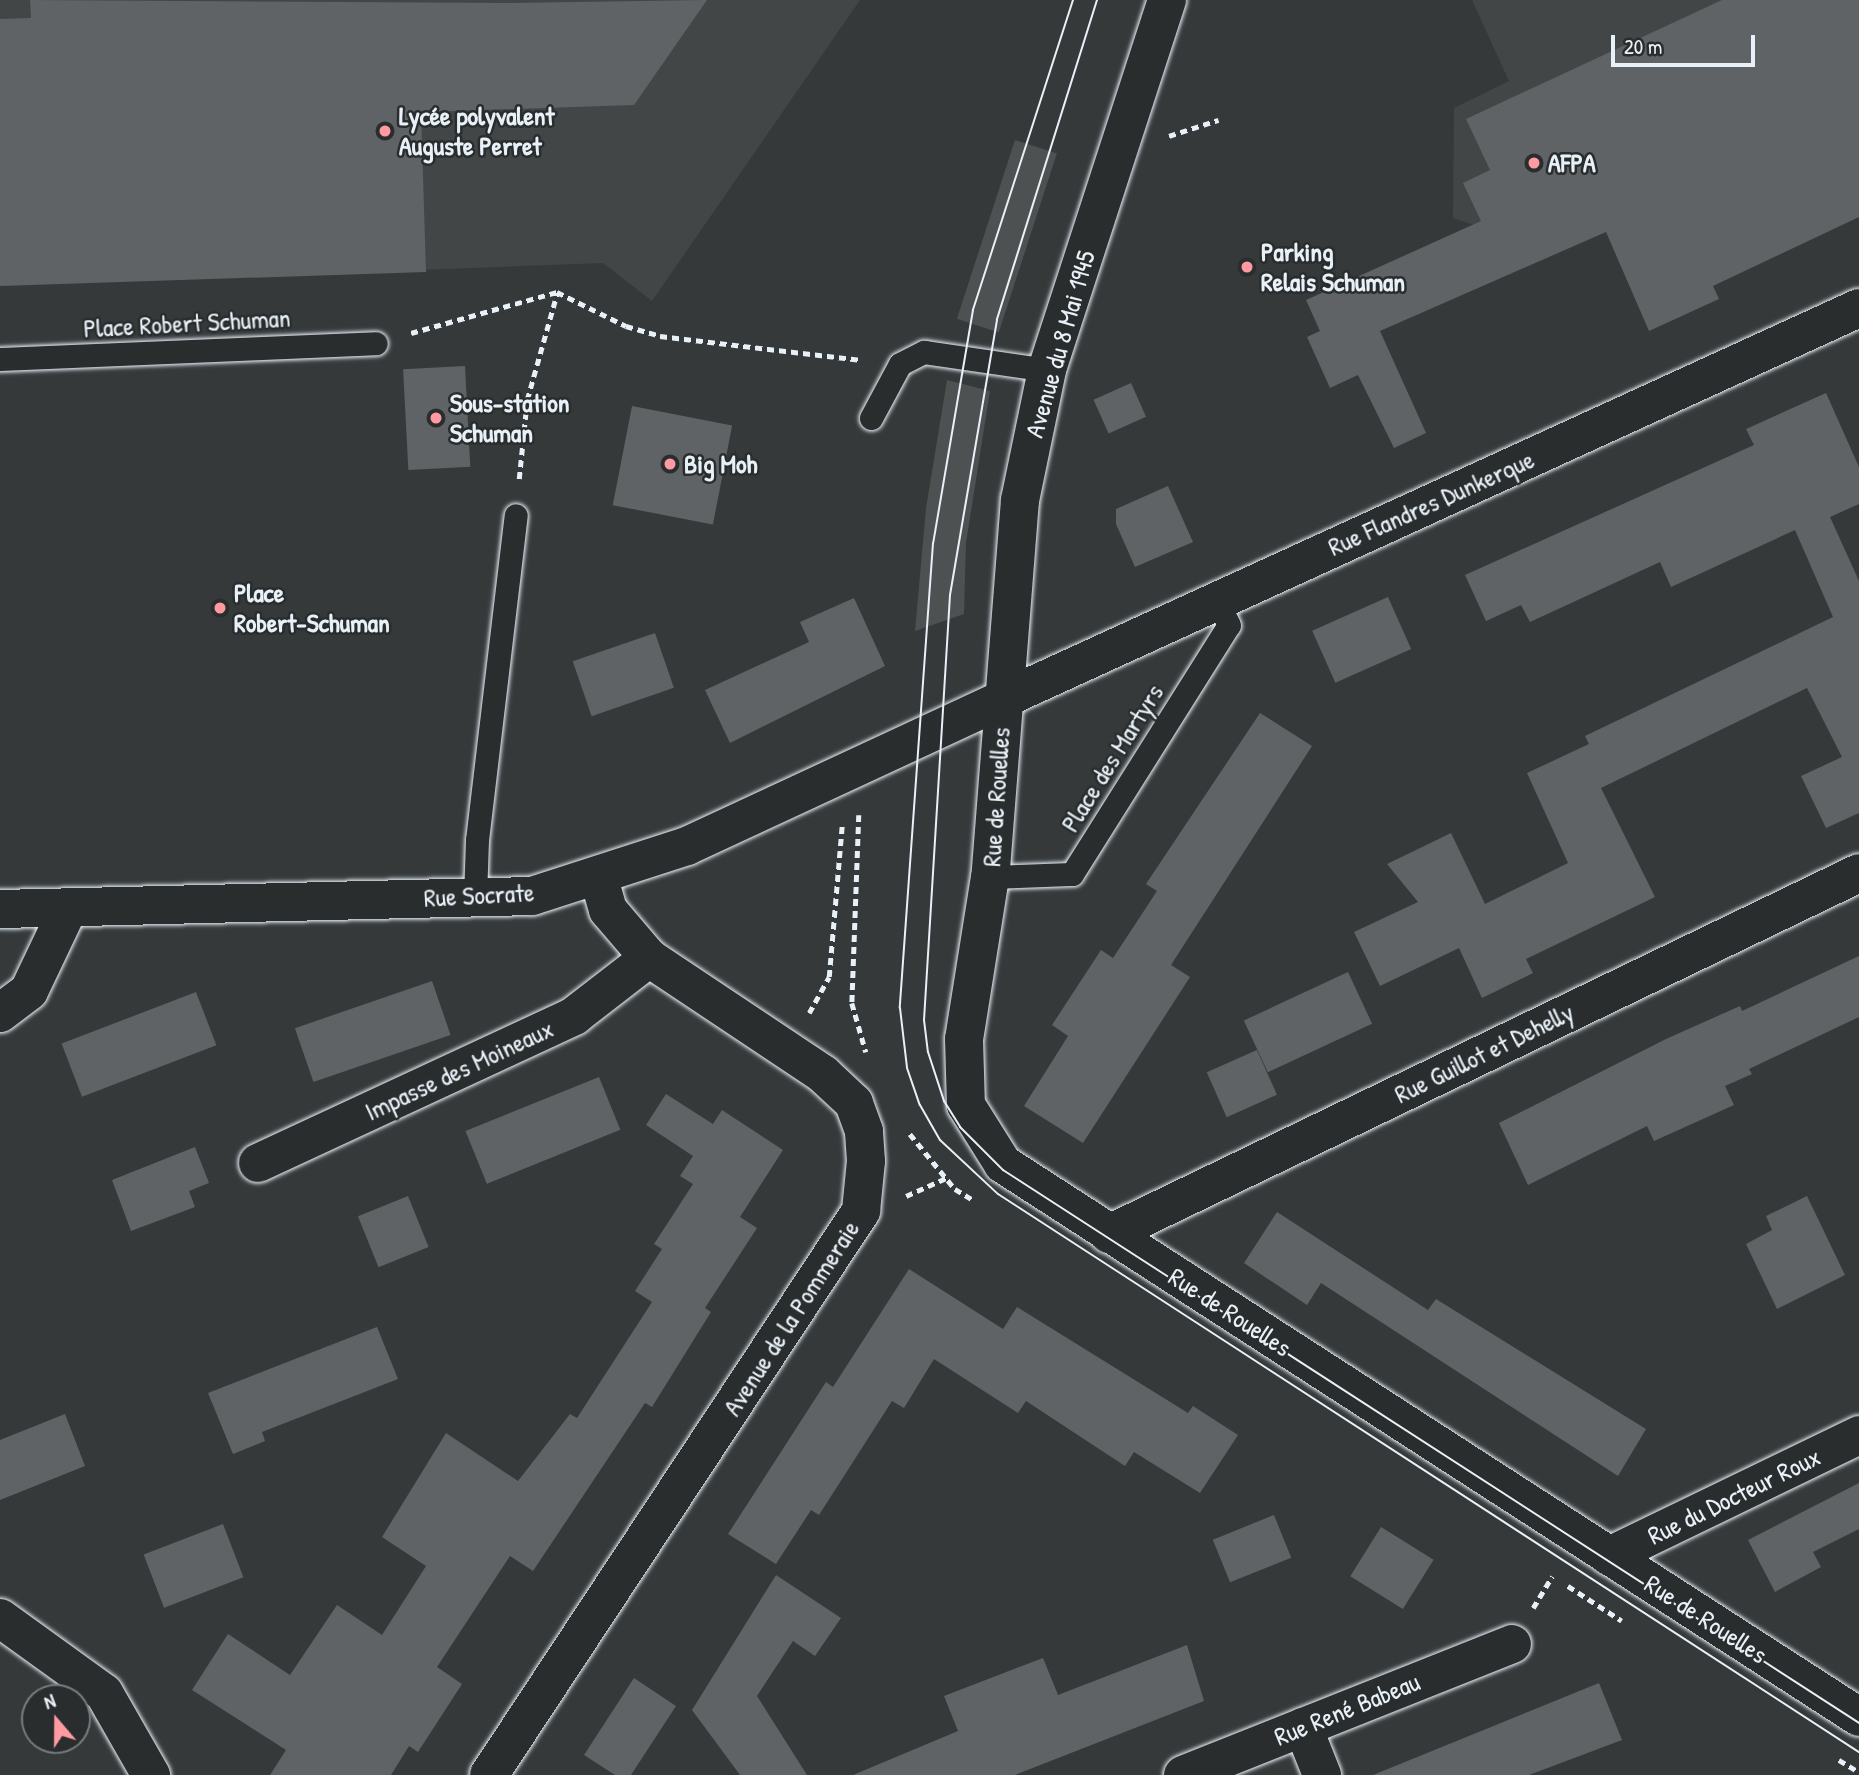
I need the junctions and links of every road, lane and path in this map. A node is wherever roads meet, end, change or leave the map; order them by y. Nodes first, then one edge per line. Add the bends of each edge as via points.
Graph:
1 (1167, 0) edge
2 (557, 292) junction
3 (1859, 308) edge
4 (376, 342) joint
5 (0, 359) edge
6 (900, 364) junction
7 (1047, 370) junction
8 (871, 418) dead end
9 (516, 515) joint
10 (1217, 600) junction
11 (1003, 699) junction
12 (847, 772) junction
13 (1859, 873) edge
14 (598, 875) junction
15 (990, 877) junction
16 (475, 897) junction
17 (0, 909) edge
18 (68, 909) junction
19 (649, 958) junction
20 (0, 1013) edge
21 (788, 1050) junction
22 (870, 1062) dead end
23 (906, 1127) dead end
24 (258, 1163) dead end
25 (946, 1178) dead end
26 (1109, 1234) junction
27 (1859, 1435) edge
28 (1609, 1556) junction
29 (0, 1618) edge
30 (1512, 1644) dead end
31 (1859, 1717) edge
32 (1303, 1727) junction
33 (151, 1775) edge
34 (489, 1775) edge
35 (1183, 1775) edge
36 (1322, 1775) edge

1 - 7 street, Avenue du 8 Mai 1945
2 - 4 path
2 - 6 path via 626,326 660,335
2 - 9 path via 527,400
3 - 10 street, Rue Flandres Dunkerque
4 - 5 lane, Place Robert Schuman
6 - 7 lane via 924,352
6 - 8 lane
7 - 11 street, Avenue du 8 Mai 1945 via 1020,500
9 - 16 lane via 477,840
10 - 11 street, Rue Flandres Dunkerque
10 - 15 lane, Place des Martyrs via 1229,625 1072,874
11 - 12 street, Rue Socrate
11 - 15 street, Rue de Rouelles
12 - 14 street, Rue Socrate via 687,846
12 - 21 path via 829,977
12 - 22 path via 852,1003
13 - 26 street, Rue Guillot et Dehelly
14 - 16 street, Rue Socrate via 532,895
14 - 19 street, Avenue de la Pommeraie via 608,910
15 - 26 street, Rue de Rouelles via 964,1039 966,1105 1003,1164
16 - 18 street, Rue Socrate
17 - 18 street, Rue Socrate
18 - 20 street via 29,991
19 - 21 street, Avenue de la Pommeraie
19 - 24 street, Impasse des Moineaux via 574,1016
21 - 34 street, Avenue de la Pommeraie via 854,1103 864,1131 866,1161 861,1211
23 - 25 path
26 - 28 street, Rue de Rouelles
27 - 28 street, Rue du Docteur Roux
28 - 31 street, Rue de Rouelles
29 - 33 street via 104,1693
30 - 32 street, Rue René Babeau
32 - 35 street, Rue René Babeau
32 - 36 street

